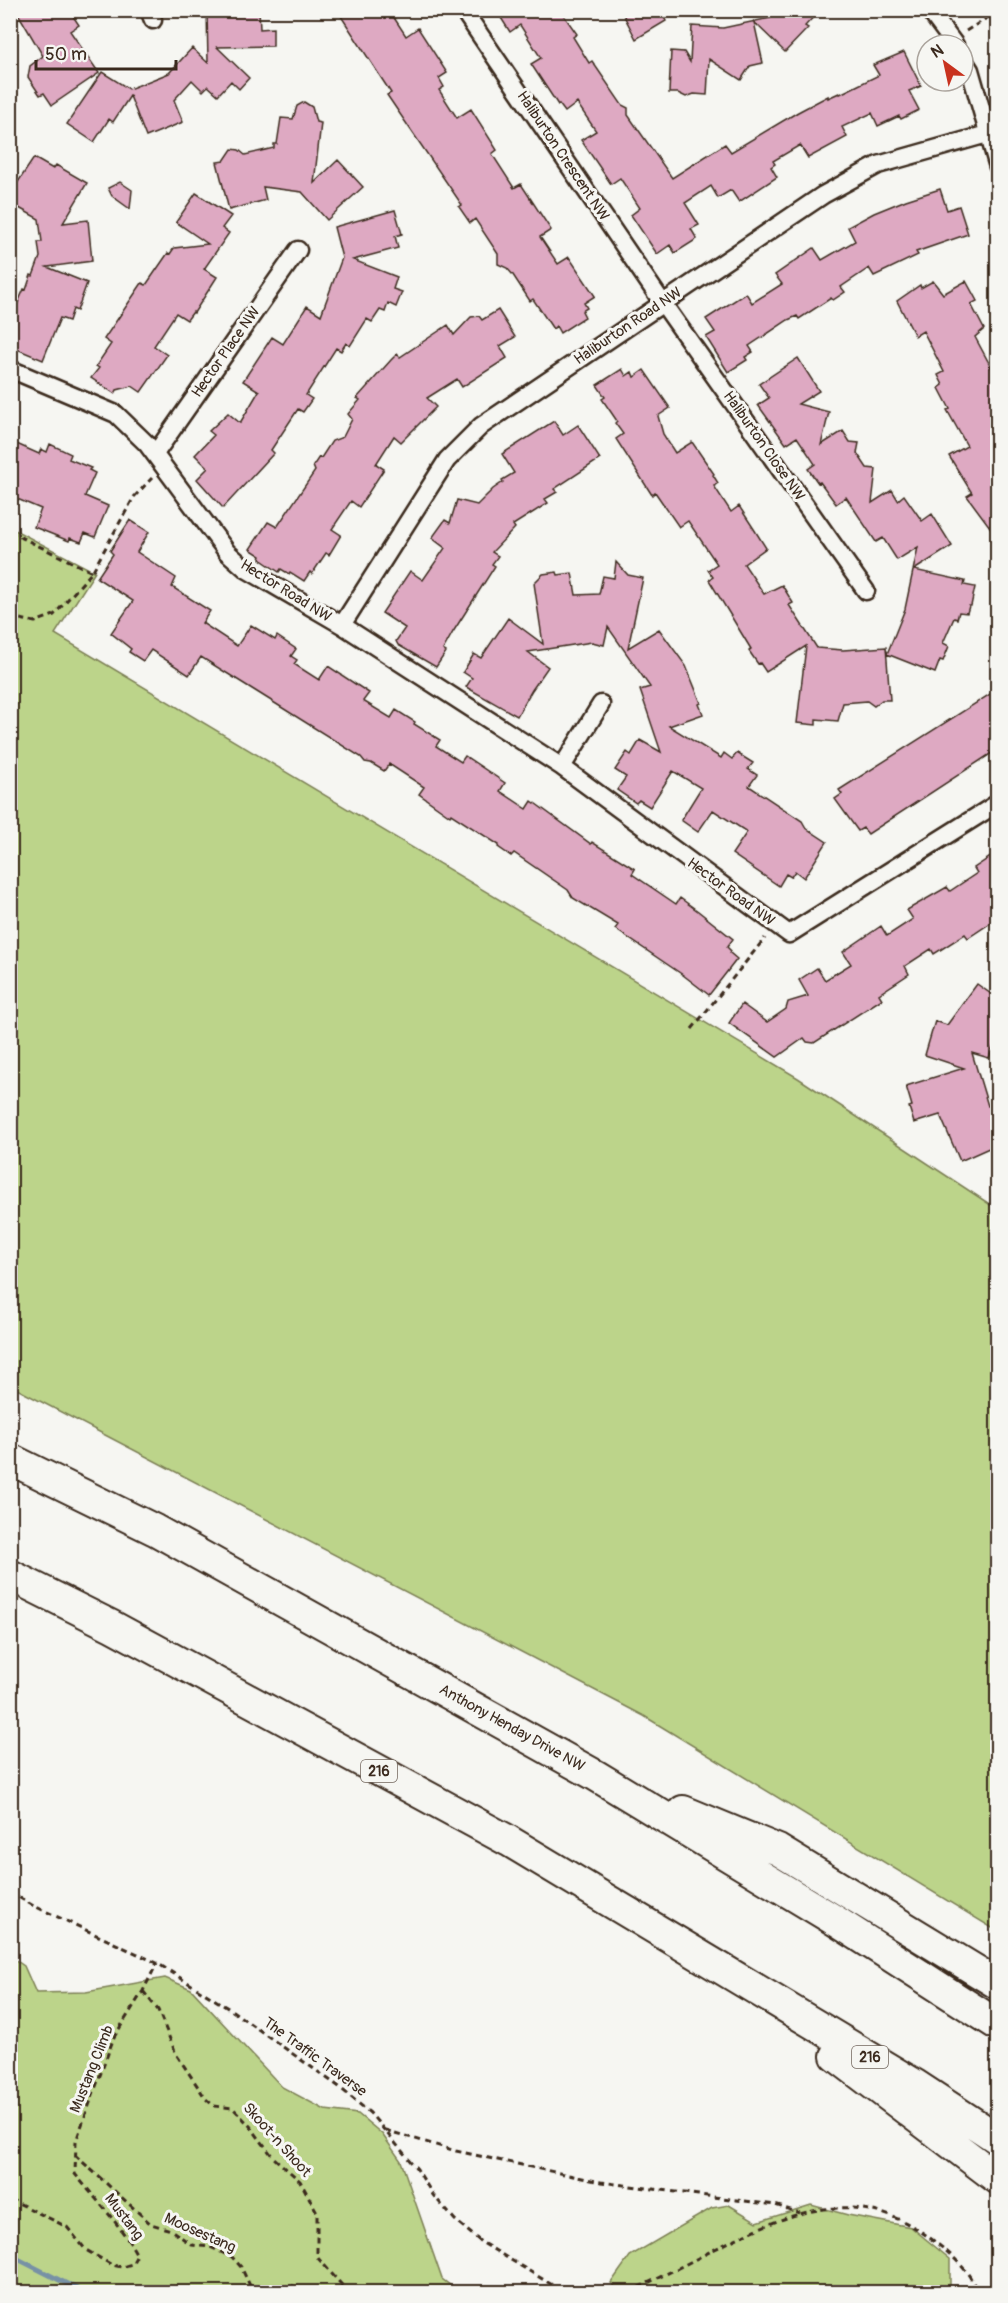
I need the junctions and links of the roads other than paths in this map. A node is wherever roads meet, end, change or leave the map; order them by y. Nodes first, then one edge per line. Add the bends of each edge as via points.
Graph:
1 (463, 10) edge
2 (929, 10) edge
3 (946, 33) edge
4 (975, 83) edge
5 (993, 132) edge
6 (998, 167) edge
7 (297, 250) dead end
8 (662, 302) junction
9 (10, 369) edge
10 (159, 460) junction
11 (866, 591) dead end
12 (342, 625) junction
13 (601, 704) dead end
14 (562, 767) junction
15 (998, 803) edge
16 (10, 1459) edge
17 (10, 1575) edge
18 (595, 1774) junction
19 (740, 1980) junction
20 (998, 1984) edge
21 (998, 2025) edge
22 (998, 2139) edge
23 (998, 2179) edge

1 - 8 street, Haliburton Crescent NW
2 - 3 street
4 - 5 street
5 - 6 street
5 - 8 street, Haliburton Road NW via 878,165 823,195
7 - 10 street, Hector Place NW
8 - 11 street, Haliburton Close NW
8 - 12 street, Haliburton Road NW via 481,426 447,460
9 - 10 street, Hector Road NW via 116,414
10 - 12 street, Hector Road NW via 227,552 246,569
12 - 14 street, Hector Road NW
13 - 14 street
14 - 15 street, Hector Road NW via 789,934
16 - 18 highway, Anthony Henday Drive NW via 155,1530
17 - 19 highway, 216 via 509,1841
18 - 20 highway via 778,1850
18 - 21 highway, Anthony Henday Drive NW
19 - 22 highway, 216
19 - 23 highway

